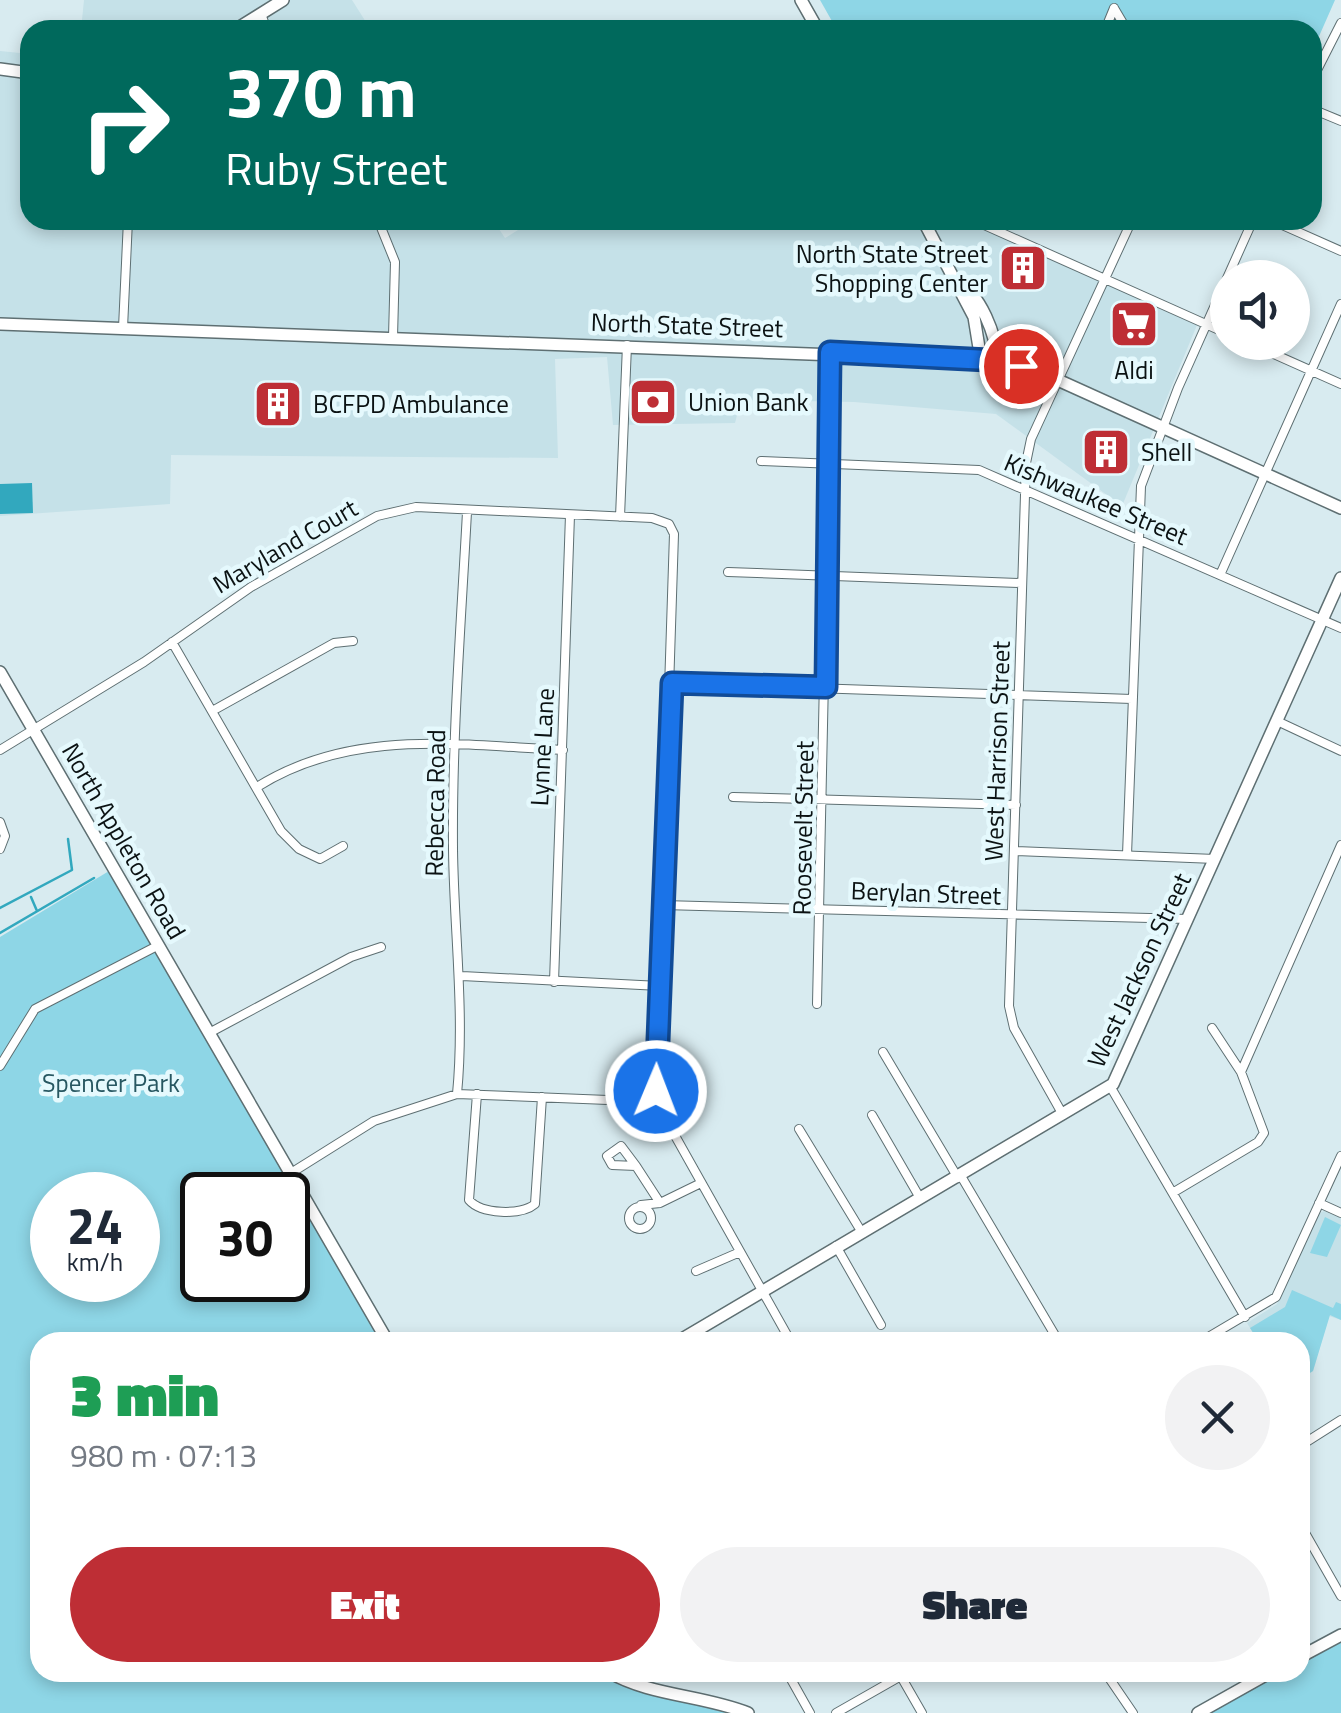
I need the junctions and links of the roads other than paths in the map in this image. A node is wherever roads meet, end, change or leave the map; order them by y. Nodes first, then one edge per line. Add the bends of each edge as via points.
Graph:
1 (283, 0) edge
2 (261, 14) junction
3 (251, 20) edge
4 (263, 20) edge
5 (1109, 20) edge
6 (1121, 20) edge
7 (1341, 23) edge
8 (1322, 60) edge
9 (127, 230) edge
10 (382, 230) edge
11 (929, 230) edge
12 (998, 230) edge
13 (1127, 230) edge
14 (1248, 230) edge
15 (1293, 230) edge
16 (1003, 232) joint
17 (1341, 251) edge
18 (1105, 278) junction
19 (958, 283) junction
20 (1341, 304) edge
21 (0, 324) edge
22 (1206, 324) junction
23 (1210, 326) edge
24 (122, 328) junction
25 (393, 337) junction
26 (627, 345) junction
27 (830, 352) junction
28 (981, 360) junction
29 (1287, 360) edge
30 (998, 361) junction
31 (1311, 371) junction
32 (1060, 381) junction
33 (1341, 384) edge
34 (1162, 429) junction
35 (762, 461) dead end
36 (828, 462) junction
37 (1265, 474) junction
38 (1024, 488) junction
39 (1341, 508) edge
40 (467, 512) junction
41 (570, 515) junction
42 (620, 516) junction
43 (1138, 538) junction
44 (728, 572) dead end
45 (1220, 575) junction
46 (827, 576) junction
47 (1341, 578) edge
48 (1022, 583) junction
49 (1323, 620) junction
50 (1341, 628) edge
51 (172, 642) junction
52 (354, 642) dead end
53 (0, 672) edge
54 (672, 683) junction
55 (826, 687) junction
56 (1019, 695) junction
57 (1132, 698) junction
58 (214, 710) junction
59 (1278, 722) junction
60 (34, 730) junction
61 (457, 745) junction
62 (0, 750) edge
63 (563, 750) junction
64 (1341, 751) edge
65 (257, 787) junction
66 (733, 796) dead end
67 (824, 798) junction
68 (1016, 806) junction
69 (0, 822) edge
70 (2, 845) edge
71 (1341, 845) edge
72 (343, 846) dead end
73 (1015, 851) junction
74 (1127, 855) junction
75 (1215, 859) junction
76 (663, 905) junction
77 (821, 910) junction
78 (1012, 916) junction
79 (1188, 920) junction
80 (159, 945) junction
81 (381, 947) dead end
82 (462, 976) junction
83 (554, 982) junction
84 (660, 986) junction
85 (817, 1004) dead end
86 (1212, 1028) dead end
87 (210, 1032) junction
88 (883, 1052) dead end
89 (0, 1066) edge
90 (1241, 1072) junction
91 (1110, 1086) junction
92 (456, 1094) junction
93 (477, 1094) junction
94 (542, 1097) junction
95 (658, 1102) junction
96 (872, 1115) dead end
97 (1063, 1115) junction
98 (798, 1129) dead end
99 (1341, 1156) edge
100 (636, 1166) dead end
101 (290, 1172) edge
102 (293, 1172) edge
103 (959, 1177) junction
104 (701, 1182) junction
105 (1174, 1192) junction
106 (920, 1198) junction
107 (1318, 1203) junction
108 (660, 1204) junction
109 (641, 1205) dead end
110 (310, 1206) edge
111 (1341, 1213) edge
112 (861, 1231) junction
113 (836, 1246) junction
114 (740, 1252) junction
115 (696, 1271) dead end
116 (762, 1292) junction
117 (1245, 1317) junction
118 (881, 1325) dead end
119 (382, 1332) edge
120 (695, 1332) edge
121 (785, 1332) edge
122 (1053, 1332) edge
123 (1218, 1332) edge
124 (1341, 1420) edge
125 (1310, 1440) edge
126 (1310, 1542) edge
127 (1341, 1596) edge
128 (1341, 1635) edge
129 (1310, 1652) edge
130 (635, 1682) edge
131 (793, 1682) edge
132 (888, 1682) edge
133 (906, 1682) edge
134 (1111, 1682) edge
135 (1246, 1682) edge
136 (748, 1713) edge
137 (810, 1713) edge
138 (836, 1713) edge
139 (922, 1713) edge
140 (1133, 1713) edge
141 (1198, 1713) edge

1 - 2 main road
2 - 3 main road
2 - 4 street
5 - 6 street via 1114,8
7 - 8 street
9 - 24 street
10 - 25 street via 395,262
11 - 19 main road
12 - 16 street
13 - 18 street, West Harrison Street
14 - 22 street
15 - 17 street
16 - 18 street
18 - 22 street
18 - 32 street, West Harrison Street
19 - 28 main road via 977,327
19 - 30 main road via 990,327
20 - 31 street
21 - 24 main road, North State Street
22 - 23 street
22 - 34 street
24 - 25 main road, North State Street
25 - 26 main road, North State Street
26 - 27 main road, North State Street
26 - 42 street
27 - 28 main road, North State Street
27 - 36 street, Roosevelt Street
28 - 30 main road, North State Street
29 - 31 street
30 - 32 main road, North State Street
31 - 33 street
31 - 37 street
32 - 34 main road, North State Street
32 - 38 street, West Harrison Street via 1031,439
34 - 37 main road, North State Street
34 - 43 street via 1141,486
35 - 36 street, Kishwaukee Street
36 - 38 street, Kishwaukee Street via 979,470
36 - 46 street, Roosevelt Street
37 - 39 main road, North State Street
37 - 45 street
38 - 43 street, Kishwaukee Street
38 - 48 street, West Harrison Street
40 - 41 street, Maryland Court
40 - 51 street, Maryland Court via 416,508 377,516 251,586
40 - 61 street, Rebecca Road
41 - 42 street, Maryland Court
41 - 63 street, Lynne Lane
42 - 54 street, Maryland Court via 660,519 672,527
43 - 45 street, Kishwaukee Street
43 - 57 street
44 - 46 street
45 - 49 street, Kishwaukee Street
46 - 48 street
46 - 55 street, Roosevelt Street
47 - 49 main road, West Jackson Street
48 - 56 street, West Harrison Street
49 - 50 street, Kishwaukee Street
49 - 59 main road, West Jackson Street
51 - 58 street
51 - 60 street, Maryland Court
52 - 58 street via 334,643
53 - 60 main road, North Appleton Road
54 - 55 street
54 - 76 street
55 - 56 street
55 - 67 street, Roosevelt Street
56 - 57 street
56 - 68 street, West Harrison Street
57 - 74 street
58 - 65 street
59 - 64 street
59 - 75 main road, West Jackson Street
60 - 62 street, Maryland Court
60 - 80 main road, North Appleton Road
61 - 63 street
61 - 65 street via 346,748
61 - 82 street, Rebecca Road via 454,914
63 - 83 street, Lynne Lane
65 - 72 street via 299,849 320,859
66 - 67 street
67 - 68 street
67 - 77 street, Roosevelt Street
68 - 73 street, West Harrison Street
69 - 70 street
71 - 90 street
73 - 74 street
73 - 78 street, West Harrison Street
74 - 75 street
75 - 79 main road, West Jackson Street
76 - 77 street, Berylan Street
76 - 84 street
77 - 78 street, Berylan Street
77 - 85 street, Roosevelt Street
78 - 79 street, Berylan Street
78 - 97 street, West Harrison Street via 1014,1028
79 - 91 main road, West Jackson Street
80 - 87 main road, North Appleton Road
80 - 89 street via 34,1009
81 - 87 street
82 - 83 street
82 - 92 street, Rebecca Road
83 - 84 street
84 - 95 street
86 - 90 street
87 - 101 main road, North Appleton Road
88 - 103 street
90 - 105 street via 1264,1133
91 - 97 main road, West Jackson Street
91 - 105 street
92 - 93 street
92 - 102 street via 374,1120
93 - 94 street
93 - 94 street via 469,1200 478,1209 503,1211 535,1204
94 - 95 street
95 - 104 street
96 - 106 street
97 - 103 main road, West Jackson Street
98 - 112 street
99 - 107 street
100 - 108 street
103 - 106 main road, West Jackson Street
103 - 122 street
104 - 108 street
104 - 114 street
105 - 117 street
106 - 112 main road, West Jackson Street
107 - 111 street
107 - 117 street via 1276,1297
108 - 109 street
110 - 119 main road, North Appleton Road
112 - 113 main road, West Jackson Street
113 - 116 main road, West Jackson Street
113 - 118 street
114 - 115 street
114 - 116 street
116 - 120 main road, West Jackson Street
116 - 121 street
117 - 123 street
124 - 125 street
126 - 127 street
128 - 129 main road
130 - 136 main road
131 - 137 street
132 - 138 street
133 - 139 street
134 - 140 street
135 - 141 main road

